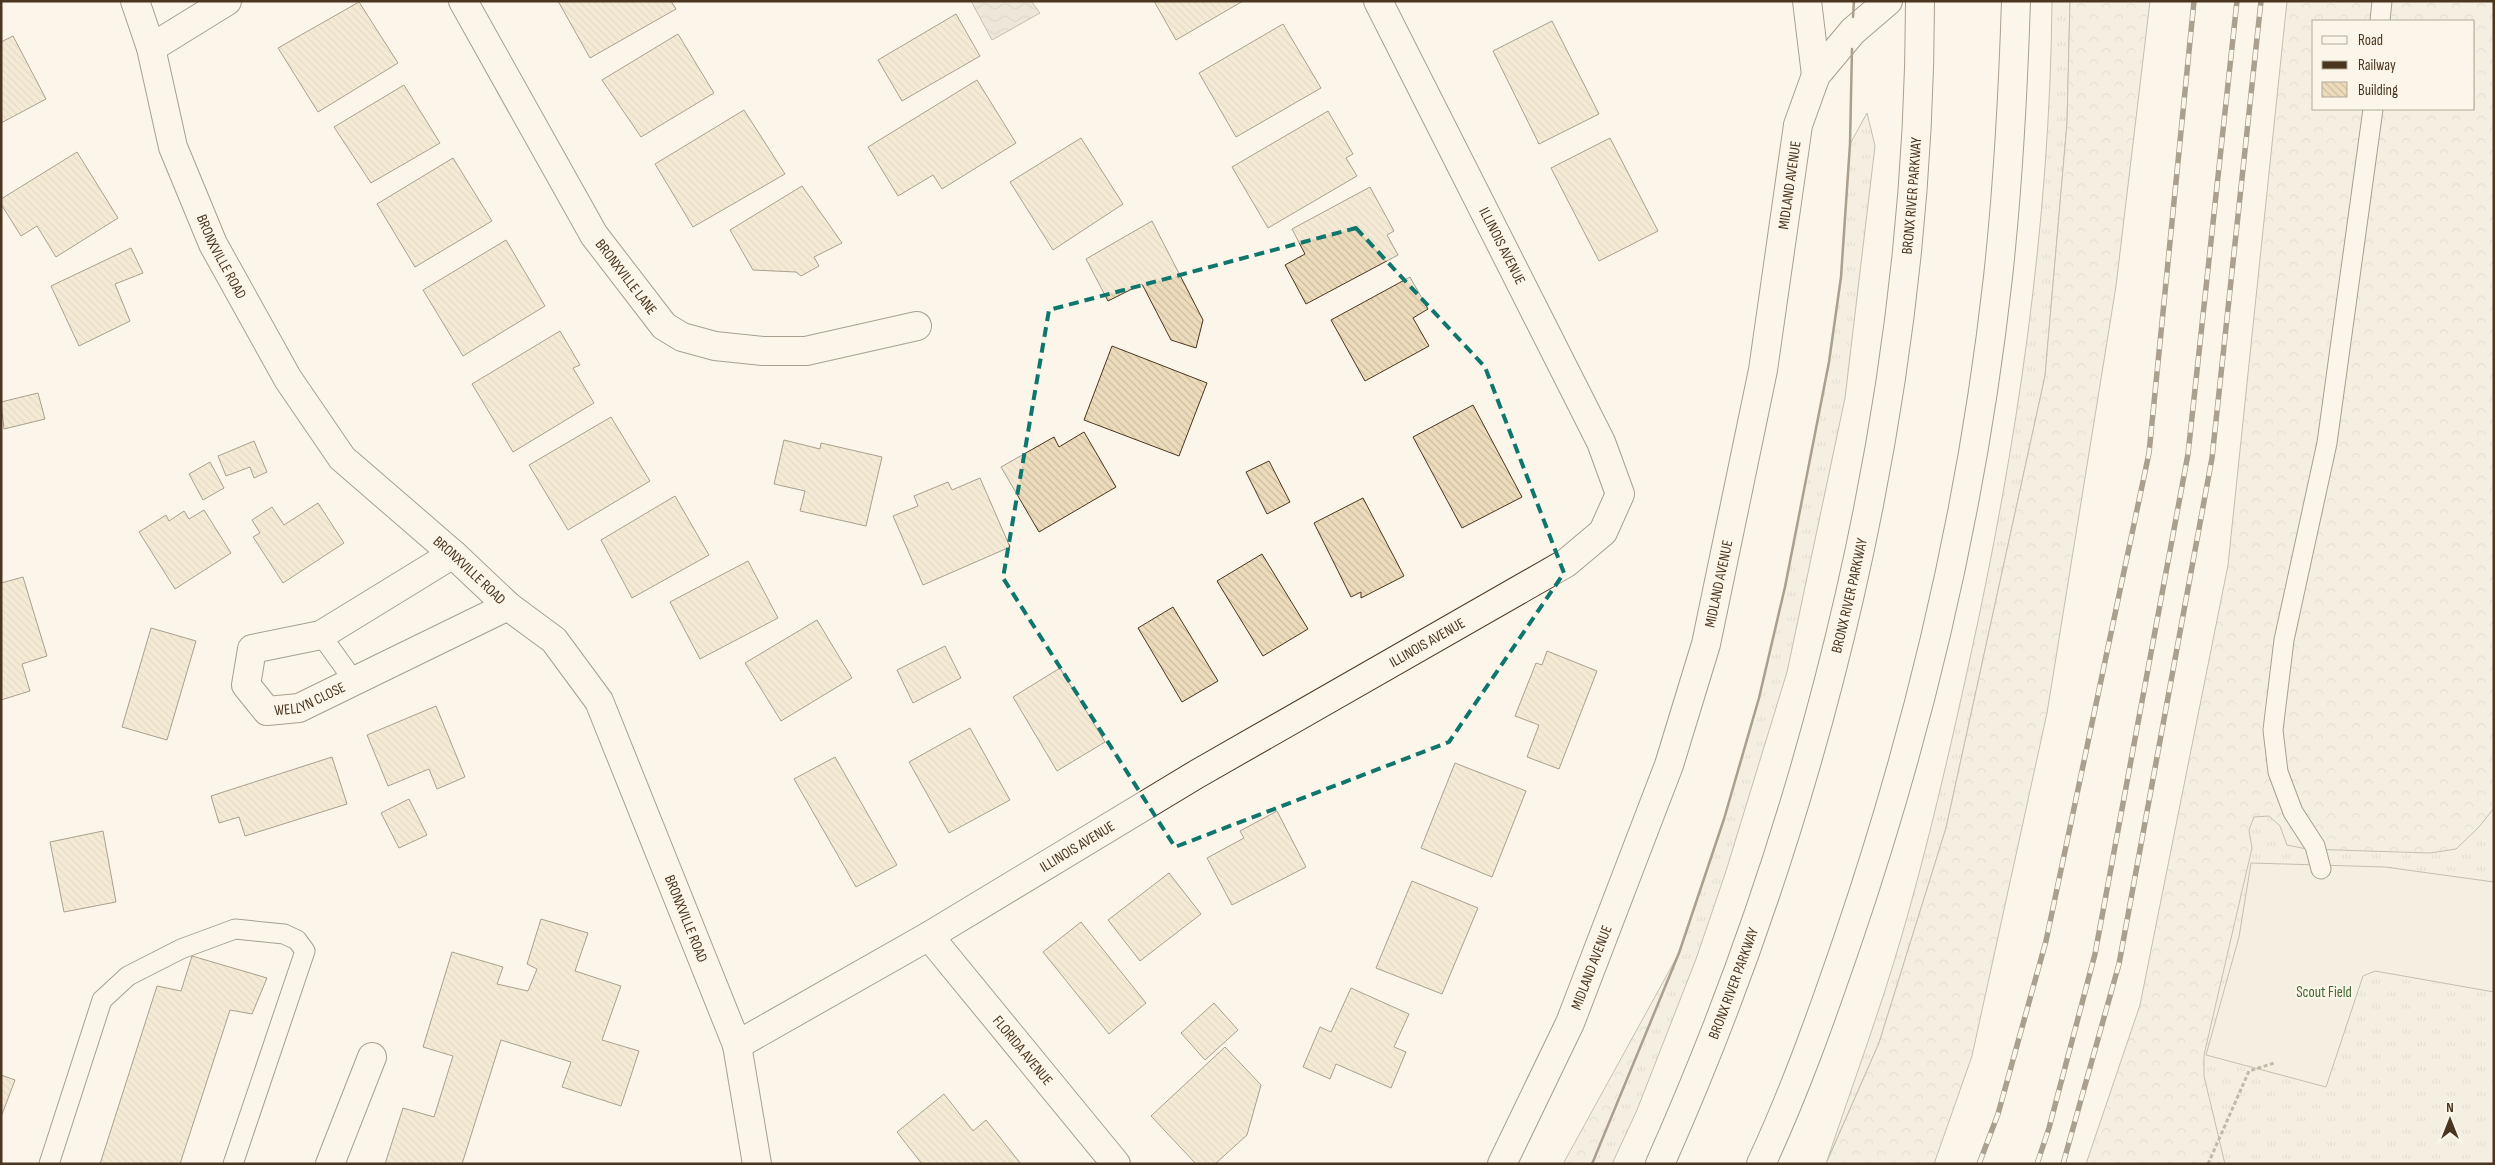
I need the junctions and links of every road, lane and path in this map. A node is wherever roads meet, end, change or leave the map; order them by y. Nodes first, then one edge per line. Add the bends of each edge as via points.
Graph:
1 (135, 1) edge
2 (227, 1) edge
3 (463, 1) edge
4 (1378, 1) edge
5 (1807, 1) edge
6 (1888, 1) edge
7 (1920, 1) edge
8 (2016, 1) edge
9 (2382, 1) edge
10 (2380, 20) edge
11 (151, 48) junction
12 (1816, 75) junction
13 (2373, 110) edge
14 (917, 326) dead end
15 (453, 554) junction
16 (508, 606) junction
17 (321, 635) junction
18 (354, 680) junction
19 (2321, 869) dead end
20 (928, 936) junction
21 (736, 1045) junction
22 (372, 1057) dead end
23 (2274, 1063) dead end
24 (1764, 1159) edge
25 (49, 1164) edge
26 (233, 1164) edge
27 (330, 1164) edge
28 (757, 1164) edge
29 (1116, 1164) edge
30 (1502, 1164) edge
31 (1660, 1164) edge
32 (2208, 1164) edge

1 - 11 main road, BRONXVILLE ROAD
2 - 11 main road
3 - 14 main road, BRONXVILLE LANE via 594,236 664,326 682,337 715,346 763,351 806,351
4 - 20 main road, ILLINOIS AVENUE via 1602,442 1620,494 1603,532 1566,563 1197,774
5 - 12 main road
6 - 12 main road, MIDLAND AVENUE via 1853,31
7 - 31 main road, BRONX RIVER PARKWAY via 1914,164 1899,312 1874,469 1843,620 1806,760 1770,878 1707,1054
8 - 24 main road via 2011,129 1998,278 1976,438 1947,588 1909,740 1864,894 1812,1041
9 - 10 lane
11 - 15 main road, BRONXVILLE ROAD via 172,147 213,244 288,379 342,458
12 - 30 main road, MIDLAND AVENUE via 1798,124 1763,370 1706,644 1669,765 1570,1022
13 - 19 lane via 2327,443 2284,640 2273,730 2278,772 2293,812 2315,846
15 - 16 main road, BRONXVILLE ROAD
15 - 17 main road, WELLYN CLOSE
16 - 18 main road, WELLYN CLOSE
16 - 21 main road, BRONXVILLE ROAD via 554,640 599,701
17 - 18 lane
17 - 18 main road, WELLYN CLOSE via 252,648 246,685 267,711 299,708
20 - 21 main road, ILLINOIS AVENUE
20 - 29 main road, FLORIDA AVENUE
21 - 28 main road, BRONXVILLE ROAD
22 - 27 main road
23 - 32 path via 2248,1071
25 - 26 lane via 102,1000 128,976 181,949 234,929 284,934 297,940 305,951

